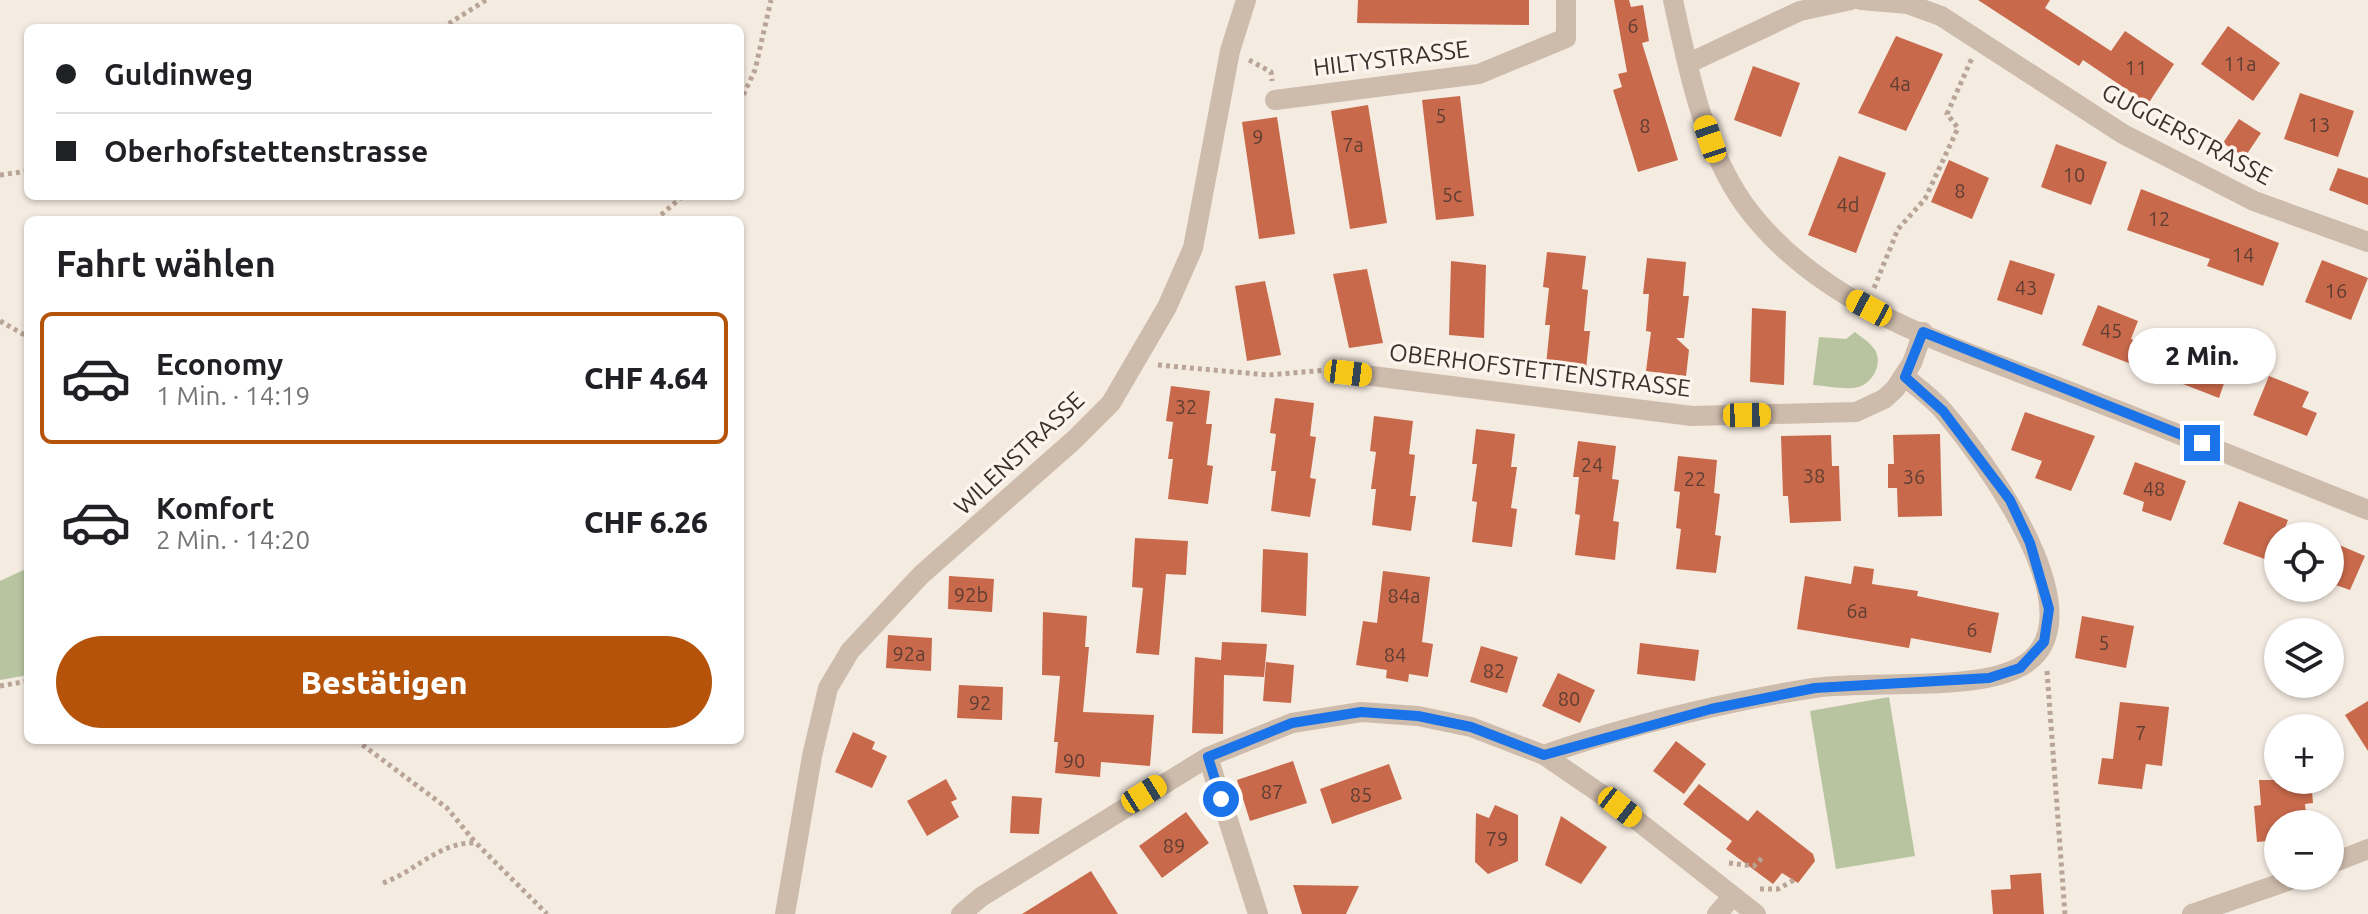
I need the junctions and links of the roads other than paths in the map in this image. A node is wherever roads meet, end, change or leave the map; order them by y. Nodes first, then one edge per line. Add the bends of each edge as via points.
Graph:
1 (1246, 0) edge
2 (1566, 0) edge
3 (1673, 0) edge
4 (1851, 0) edge
5 (1861, 0) edge
6 (1911, 1) edge
7 (1689, 63) junction
8 (1275, 100) road end
9 (2368, 242) edge
10 (1923, 332) junction
11 (1348, 373) road end
12 (1905, 377) junction
13 (2368, 510) edge
14 (1544, 755) junction
15 (1208, 757) junction
16 (2368, 849) edge
17 (2344, 858) edge
18 (2264, 889) edge
19 (1732, 897) junction
20 (785, 914) edge
21 (961, 914) edge
22 (1258, 914) edge
23 (1717, 914) edge
24 (1756, 914) edge
25 (2192, 914) edge

1 - 20 street, WILENSTRASSE via 1230,51 1193,248 1167,307 1111,403 921,575 850,651 828,688
2 - 8 street, HILTYSTRASSE via 1566,38 1479,74
3 - 7 street
4 - 7 street via 1800,11
5 - 6 street, GUGGERSTRASSE
6 - 9 street, GUGGERSTRASSE via 1980,39 2123,134 2254,201
7 - 10 street via 1715,155 1763,227 1836,291
10 - 12 street, OBERHOFSTETTENSTRASSE
10 - 13 street
11 - 12 street, OBERHOFSTETTENSTRASSE via 1692,416 1856,412 1884,399
12 - 14 street via 1943,411 2010,500 2040,570 2049,609 2044,642 2020,668 1989,678 1815,688 1711,709
14 - 15 street via 1471,727 1361,712 1292,723
14 - 19 street via 1620,807
15 - 21 street
15 - 22 street
16 - 17 street
18 - 25 street
19 - 23 street
19 - 24 street

